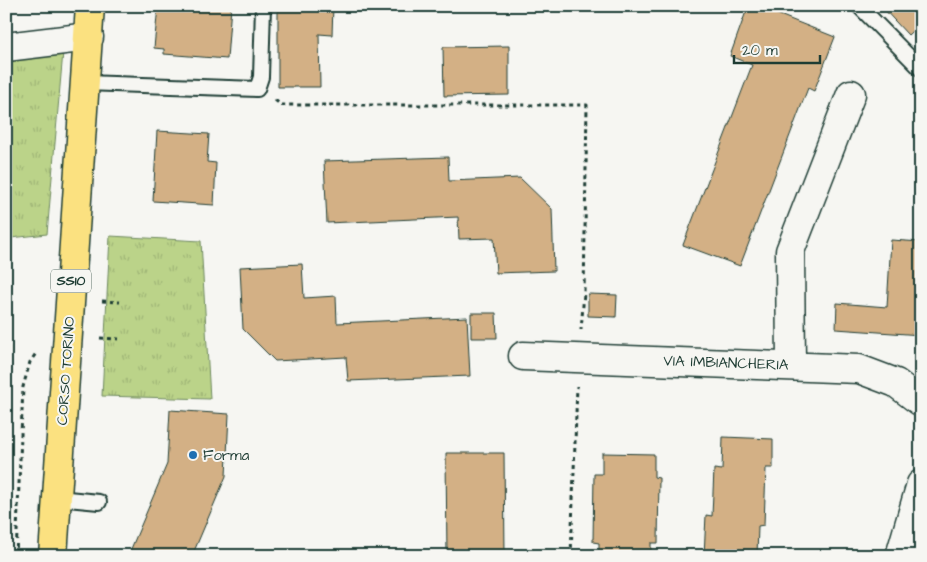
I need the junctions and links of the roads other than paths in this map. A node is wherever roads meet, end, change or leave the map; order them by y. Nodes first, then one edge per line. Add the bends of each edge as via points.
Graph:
1 (90, 6) edge
2 (263, 6) edge
3 (859, 6) edge
4 (89, 37) junction
5 (6, 47) edge
6 (921, 69) edge
7 (85, 83) junction
8 (851, 94) dead end
9 (523, 356) dead end
10 (791, 365) junction
11 (921, 402) edge
12 (921, 484) edge
13 (57, 498) junction
14 (99, 502) dead end
15 (53, 556) edge
16 (900, 556) edge

1 - 4 main road, CORSO TORINO / SS10
2 - 7 lane via 261,77 257,89
3 - 6 lane
4 - 5 street
4 - 7 main road, CORSO TORINO / SS10
7 - 13 main road, CORSO TORINO / SS10
8 - 10 street via 790,251
9 - 10 street, VIA IMBIANCHERIA
10 - 11 street, VIA IMBIANCHERIA via 859,369 896,383
12 - 16 street
13 - 14 lane
13 - 15 main road, CORSO TORINO / SS10

